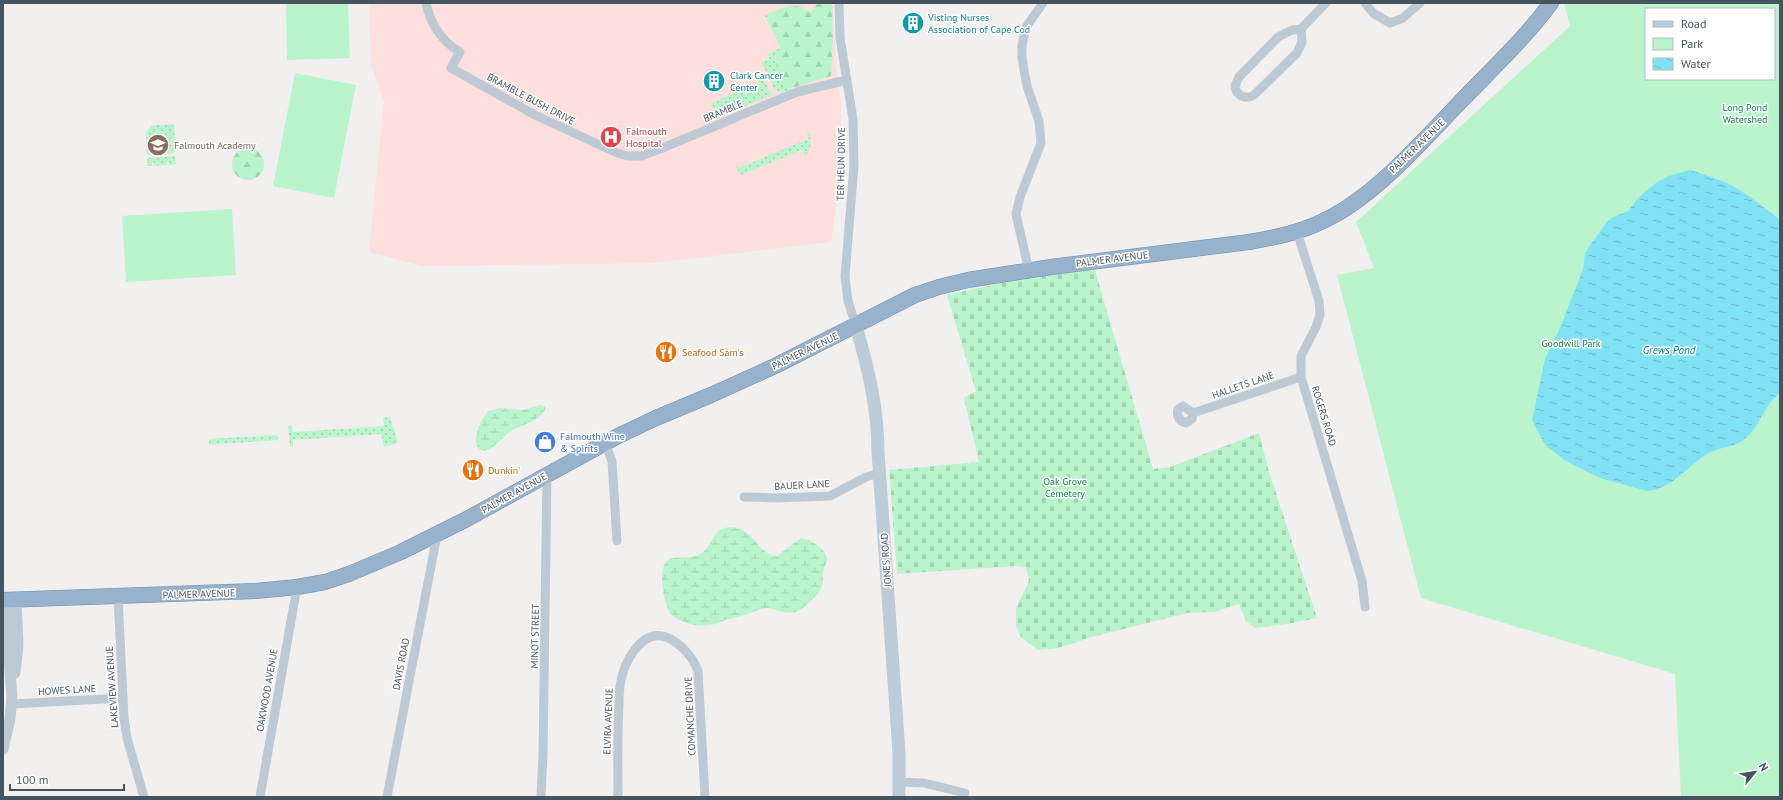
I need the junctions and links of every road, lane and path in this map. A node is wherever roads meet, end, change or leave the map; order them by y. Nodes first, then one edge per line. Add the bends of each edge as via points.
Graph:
1 (426, 3) edge
2 (839, 3) edge
3 (1043, 3) edge
4 (1326, 3) edge
5 (1365, 3) edge
6 (1420, 3) edge
7 (1551, 3) edge
8 (1301, 29) junction
9 (847, 80) junction
10 (678, 142) joint
11 (1297, 232) junction
12 (1029, 271) junction
13 (856, 326) junction
14 (1301, 377) junction
15 (1193, 413) dead end
16 (605, 444) junction
17 (879, 473) junction
18 (547, 475) junction
19 (744, 497) dead end
20 (437, 535) junction
21 (617, 542) dead end
22 (297, 587) junction
23 (118, 597) junction
24 (8, 600) edge
25 (1364, 608) dead end
26 (654, 636) joint
27 (123, 698) junction
28 (12, 701) junction
29 (3, 749) edge
30 (899, 782) junction
31 (965, 793) dead end
32 (144, 797) edge
33 (260, 797) edge
34 (387, 797) edge
35 (541, 797) edge
36 (618, 797) edge
37 (705, 797) edge
38 (899, 797) edge

1 - 10 street, BRAMBLE BUSH DRIVE via 430,17 442,37 460,52 451,68 535,115 628,156 641,156
2 - 9 street, TER HEUN DRIVE via 840,38
3 - 12 street via 1026,27 1022,45 1027,86 1039,121 1041,143 1016,214
4 - 8 street
5 - 6 street via 1373,13 1390,22 1403,18
7 - 11 highway, PALMER AVENUE via 1507,55 1376,185 1334,216
8 - 8 street via 1284,34 1271,44 1239,77 1235,86 1238,93 1244,98 1254,95 1297,52 1302,42
9 - 10 street, BRAMBLE via 797,92
9 - 13 street, TER HEUN DRIVE via 853,119 854,165 845,277 848,301
11 - 12 highway, PALMER AVENUE via 1250,242 1096,260
11 - 14 street, ROGERS ROAD via 1319,301 1320,315 1301,356
12 - 13 highway, PALMER AVENUE via 939,287 900,302
13 - 16 highway, PALMER AVENUE
13 - 17 main road, JONES ROAD via 878,424
14 - 15 street, HALLETS LANE
14 - 25 street, ROGERS ROAD via 1362,581
16 - 18 highway, PALMER AVENUE
16 - 21 street via 612,461
17 - 19 street, BAUER LANE via 830,496
17 - 30 main road, JONES ROAD
18 - 20 highway, PALMER AVENUE
18 - 35 street, MINOT STREET
20 - 22 highway, PALMER AVENUE via 349,574
20 - 34 street, DAVIS ROAD
22 - 23 highway, PALMER AVENUE
22 - 33 street, OAKWOOD AVENUE
23 - 24 highway, PALMER AVENUE
23 - 27 street, LAKEVIEW AVENUE
24 - 28 street
26 - 36 street, ELVIRA AVENUE via 639,644 620,681
26 - 37 street, COMANCHE DRIVE via 662,636 677,643 698,671
27 - 28 street, HOWES LANE
27 - 32 street, LAKEVIEW AVENUE via 127,738
28 - 29 street
30 - 31 street via 924,783
30 - 38 main road, JONES ROAD

